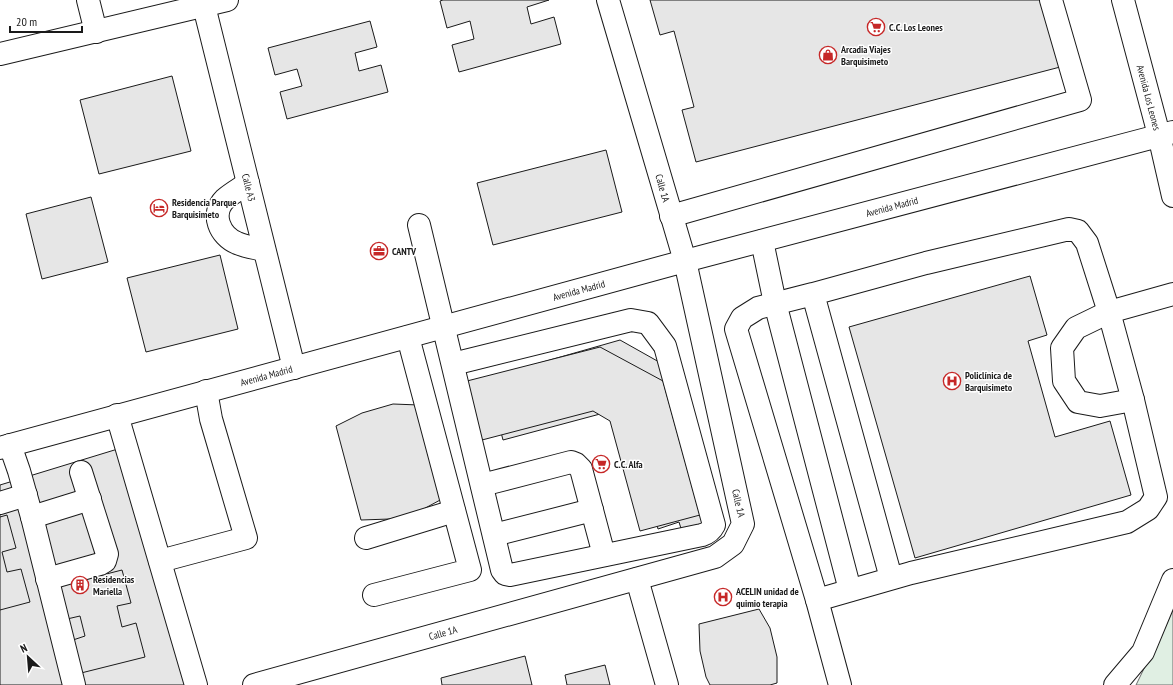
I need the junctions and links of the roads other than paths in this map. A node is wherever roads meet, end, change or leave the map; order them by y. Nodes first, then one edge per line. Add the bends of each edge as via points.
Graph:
1 (88, 0) edge
2 (227, 0) edge
3 (608, 0) edge
4 (1051, 0) edge
5 (1123, 0) edge
6 (204, 6) junction
7 (96, 32) junction
8 (0, 54) edge
9 (1166, 134) edge
10 (248, 183) junction
11 (1173, 196) edge
12 (671, 216) junction
13 (419, 225) dead end
14 (762, 241) junction
15 (264, 250) junction
16 (684, 261) junction
17 (813, 294) junction
18 (1173, 294) edge
19 (775, 303) junction
20 (1109, 312) junction
21 (443, 328) junction
22 (408, 338) junction
23 (453, 364) junction
24 (294, 368) junction
25 (206, 391) junction
26 (1133, 400) junction
27 (117, 415) junction
28 (5, 446) edge
29 (81, 472) dead end
30 (482, 484) junction
31 (26, 495) junction
32 (90, 499) junction
33 (0, 503) edge
34 (592, 510) junction
35 (454, 511) junction
36 (32, 517) junction
37 (494, 535) junction
38 (366, 538) dead end
39 (604, 555) junction
40 (160, 561) junction
41 (891, 578) junction
42 (47, 579) junction
43 (637, 579) junction
44 (1173, 580) edge
45 (850, 590) junction
46 (374, 595) dead end
47 (817, 600) junction
48 (296, 679) edge
49 (74, 685) edge
50 (196, 685) edge
51 (254, 685) edge
52 (667, 685) edge
53 (840, 685) edge
54 (1115, 685) edge

1 - 7 street
2 - 6 street
3 - 12 street, Calle 1A
4 - 12 street via 1080,100
5 - 9 street, Avenida Los Leones
6 - 7 street
6 - 10 street, Calle A3
7 - 8 street
9 - 11 street, Avenida Los Leones
9 - 14 street, Avenida Madrid
10 - 15 street, Calle A3
10 - 15 street via 226,198 220,206 217,220 230,239 244,246
12 - 16 street, Calle 1A
13 - 21 street
14 - 16 street, Avenida Madrid
14 - 19 street
15 - 24 street, Calle A3
16 - 21 street, Avenida Madrid
16 - 43 street, Calle 1A via 743,524 733,544 715,557
17 - 19 street
17 - 20 street via 926,263 1069,229 1078,231 1087,243
17 - 41 street
18 - 20 street
19 - 45 street
19 - 47 street via 758,308 742,318 736,329
20 - 26 street
20 - 26 street via 1076,328 1062,348 1064,381 1078,402 1100,406
21 - 22 street, Avenida Madrid
21 - 23 street
22 - 24 street, Avenida Madrid
22 - 35 street
23 - 30 street
23 - 39 street via 631,320 648,323 652,328 665,346 714,525 709,532 702,535
24 - 25 street, Avenida Madrid
25 - 27 street, Avenida Madrid
25 - 40 street via 211,419 246,538
26 - 41 street via 1156,497 1148,509 1127,522
27 - 28 street, Avenida Madrid
27 - 40 street
28 - 31 street
29 - 32 street
30 - 34 street via 571,462 581,469
30 - 37 street
31 - 33 street
31 - 36 street
32 - 36 street
32 - 42 street via 107,554 105,561
34 - 37 street
34 - 39 street
35 - 38 street
35 - 46 street via 470,570
36 - 42 street
37 - 39 street via 502,570 510,575
40 - 50 street
41 - 45 street
42 - 49 street
43 - 48 street, Calle 1A
43 - 52 street
44 - 54 street via 1143,652
45 - 47 street
47 - 53 street
48 - 51 street, Calle 1A

